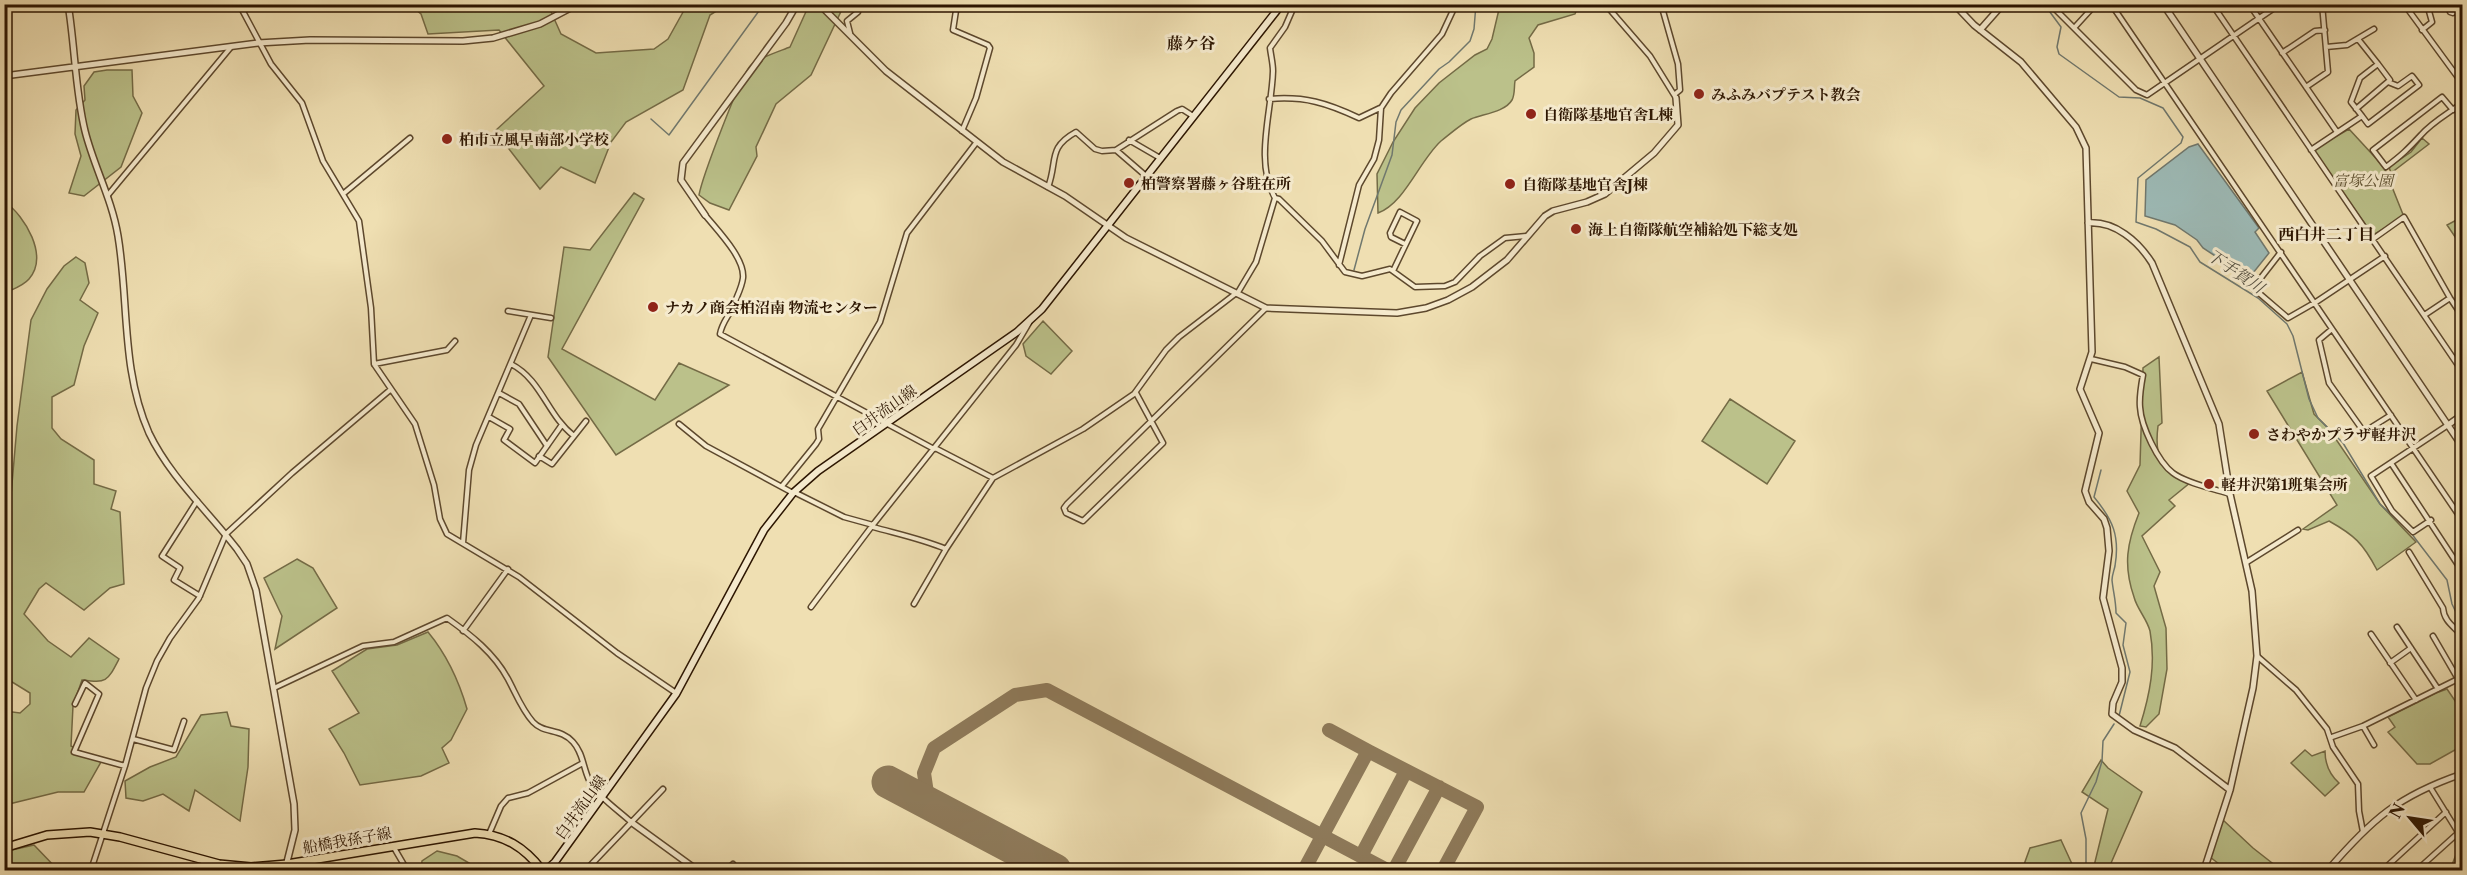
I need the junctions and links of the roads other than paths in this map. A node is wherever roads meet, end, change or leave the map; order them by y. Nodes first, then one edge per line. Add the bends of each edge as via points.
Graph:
1 (68, 4) edge
2 (239, 4) edge
3 (578, 4) edge
4 (797, 4) edge
5 (819, 4) edge
6 (855, 4) edge
7 (957, 4) edge
8 (1282, 4) edge
9 (1295, 4) edge
10 (1456, 4) edge
11 (1605, 4) edge
12 (1661, 4) edge
13 (1954, 4) edge
14 (2002, 4) edge
15 (2050, 4) edge
16 (2096, 4) edge
17 (2112, 4) edge
18 (2163, 4) edge
19 (2212, 4) edge
20 (2249, 4) edge
21 (2280, 4) edge
22 (2322, 4) edge
23 (2404, 4) edge
24 (2427, 4) edge
25 (2447, 4) edge
26 (2463, 6) edge
27 (2258, 19) junction
28 (2074, 28) junction
29 (2374, 29) dead end
30 (1980, 30) junction
31 (2325, 30) junction
32 (2422, 30) junction
33 (2463, 34) edge
34 (2234, 36) junction
35 (851, 37) junction
36 (2358, 38) junction
37 (2463, 39) edge
38 (258, 43) junction
39 (2326, 47) junction
40 (231, 48) junction
41 (2282, 53) junction
42 (2200, 60) junction
43 (2378, 64) junction
44 (77, 67) junction
45 (4, 76) edge
46 (2388, 82) junction
47 (2463, 83) edge
48 (2166, 84) junction
49 (2306, 87) junction
50 (1676, 96) junction
51 (1269, 99) junction
52 (2463, 103) edge
53 (1381, 108) junction
54 (2356, 109) junction
55 (2453, 110) junction
56 (1193, 116) junction
57 (2362, 116) junction
58 (962, 131) junction
59 (2337, 132) junction
60 (410, 138) dead end
61 (1129, 140) junction
62 (976, 143) junction
63 (1116, 150) junction
64 (2311, 150) junction
65 (1160, 158) junction
66 (1146, 176) junction
67 (1048, 187) junction
68 (344, 194) junction
69 (108, 195) junction
70 (1275, 198) junction
71 (705, 215) joint
72 (2088, 223) junction
73 (1108, 225) junction
74 (1527, 236) junction
75 (2373, 239) junction
76 (1405, 244) junction
77 (2281, 252) junction
78 (2385, 256) junction
79 (1339, 266) junction
80 (1393, 271) junction
81 (2350, 280) junction
82 (1236, 294) junction
83 (2450, 298) junction
84 (2316, 302) junction
85 (1266, 308) junction
86 (508, 311) dead end
87 (2426, 314) junction
88 (531, 315) junction
89 (2463, 316) edge
90 (551, 318) dead end
91 (1029, 322) junction
92 (2332, 329) junction
93 (455, 341) dead end
94 (2091, 359) junction
95 (374, 364) junction
96 (511, 364) junction
97 (2463, 371) edge
98 (390, 390) junction
99 (499, 393) junction
100 (1136, 393) junction
101 (836, 397) junction
102 (2391, 415) junction
103 (2463, 415) edge
104 (489, 417) junction
105 (586, 421) dead end
106 (1151, 421) junction
107 (679, 424) dead end
108 (886, 424) junction
109 (2448, 425) junction
110 (561, 426) junction
111 (574, 436) junction
112 (547, 446) junction
113 (2463, 446) edge
114 (934, 448) junction
115 (2414, 448) junction
116 (539, 456) junction
117 (2391, 462) junction
118 (993, 478) junction
119 (782, 486) junction
120 (794, 492) junction
121 (2230, 494) junction
122 (197, 500) junction
123 (2431, 520) junction
124 (2463, 520) edge
125 (873, 526) junction
126 (2298, 530) dead end
127 (226, 534) junction
128 (463, 543) junction
129 (946, 549) junction
130 (2409, 552) dead end
131 (2247, 562) junction
132 (508, 569) junction
133 (2463, 571) edge
134 (200, 596) junction
135 (914, 604) dead end
136 (811, 607) dead end
137 (2397, 627) dead end
138 (464, 631) junction
139 (2371, 634) dead end
140 (2433, 636) dead end
141 (2463, 636) edge
142 (2411, 648) junction
143 (2256, 656) junction
144 (2390, 663) junction
145 (2460, 678) edge
146 (274, 688) junction
147 (2438, 689) junction
148 (676, 694) junction
149 (2416, 700) junction
150 (75, 704) dead end
151 (184, 721) dead end
152 (2363, 726) junction
153 (2332, 737) junction
154 (133, 739) junction
155 (2374, 745) dead end
156 (583, 763) junction
157 (126, 766) junction
158 (2463, 774) edge
159 (2430, 786) junction
160 (663, 789) dead end
161 (2230, 790) junction
162 (602, 796) junction
163 (2446, 812) junction
164 (631, 822) junction
165 (2363, 832) junction
166 (103, 833) junction
167 (489, 834) junction
168 (2460, 835) edge
169 (392, 845) junction
170 (4, 848) edge
171 (733, 864) dead end
172 (2380, 864) dead end
173 (286, 867) edge
174 (91, 870) edge
175 (407, 870) edge
176 (544, 870) edge
177 (586, 870) edge
178 (697, 870) edge
179 (727, 870) edge
180 (2204, 870) edge
181 (2328, 870) edge
182 (2384, 870) edge
183 (2417, 870) edge

1 - 44 street
2 - 38 street
3 - 38 street via 540,24 493,38
4 - 71 street via 683,163 681,180
5 - 35 street
6 - 35 street via 858,12 847,21
7 - 58 street via 953,30 990,48 974,105
8 - 56 main road, 白井流山線
9 - 51 street via 1270,48 1273,70
10 - 53 street via 1442,34
11 - 50 street via 1650,56
12 - 50 street via 1681,77
13 - 30 street
14 - 30 street
15 - 28 street
16 - 28 street
17 - 48 street
18 - 42 street
19 - 34 street
20 - 27 street
21 - 27 street
22 - 31 street
23 - 32 street
24 - 32 street via 2432,22
25 - 26 street via 2453,13
27 - 34 street
27 - 41 street
28 - 48 street via 2142,94
29 - 36 street
30 - 72 street via 2015,54 2081,133 2086,156
31 - 39 street
31 - 41 street via 2315,31
32 - 47 street
33 - 37 street
34 - 42 street
34 - 64 street
35 - 58 street via 886,71
36 - 39 street via 2347,45
36 - 43 street
38 - 40 street
38 - 68 street via 302,103 319,152
39 - 49 street via 2328,72
40 - 44 street
40 - 69 street
41 - 49 street
42 - 48 street
42 - 81 street
43 - 46 street
43 - 54 street via 2360,78 2351,102
44 - 45 street
44 - 69 street via 85,130
46 - 54 street
46 - 57 street via 2398,86 2412,76 2419,85 2368,124
48 - 77 street
49 - 59 street
50 - 74 street via 1678,125 1654,153 1605,194 1553,211
51 - 53 street via 1294,97 1334,106 1359,118
51 - 70 street via 1265,143 1269,188
52 - 55 street
53 - 79 street via 1374,159 1359,185
54 - 57 street
55 - 55 street via 2386,167 2373,150 2442,96
56 - 61 street via 1177,111
56 - 65 main road, 白井流山線
57 - 59 street
58 - 62 street
59 - 64 street
60 - 68 street
61 - 63 street
61 - 65 street
62 - 67 street
62 - 101 street via 907,233 880,322
63 - 66 street
63 - 67 street via 1095,150 1076,132 1064,138 1056,150
64 - 75 street
65 - 66 main road, 白井流山線
66 - 73 main road, 白井流山線
67 - 73 street
68 - 95 street via 362,233
69 - 122 street via 118,236 135,394 151,436
70 - 79 street via 1322,241
70 - 82 street via 1256,262
71 - 101 street via 742,268 742,285 720,334
72 - 94 street
72 - 121 street via 2104,223 2136,242 2152,263 2219,424
73 - 82 street
73 - 91 main road, 白井流山線
74 - 80 street via 1505,238 1480,256 1455,282 1445,286 1415,287
74 - 85 street via 1508,260 1472,287 1426,308 1397,313
75 - 78 street
75 - 83 street via 2404,217
76 - 76 street via 1390,233 1400,212 1417,221
76 - 80 street
77 - 84 street
77 - 84 street via 2253,288 2288,318
78 - 81 street
78 - 87 street
79 - 80 street via 1345,272 1362,276
81 - 84 street
81 - 109 street
82 - 85 street
82 - 100 street via 1179,337
83 - 87 street
83 - 89 street
84 - 92 street
85 - 106 street
86 - 88 street
87 - 97 street
88 - 90 street
88 - 96 street
91 - 108 main road, 白井流山線
91 - 114 street via 1016,345
92 - 102 street
92 - 102 street via 2319,340 2329,383 2364,432
93 - 95 street via 447,350
94 - 121 street via 2143,375 2141,415 2152,444 2173,473
94 - 161 street via 2080,388 2098,433 2085,491 2106,523 2109,536 2103,598 2122,675 2110,710 2134,730 2175,748
95 - 98 street
96 - 99 street
96 - 110 street via 526,371
98 - 127 street
98 - 128 street via 415,424 434,485 442,528
99 - 104 street
99 - 112 street via 519,404
100 - 106 street
100 - 118 street via 1083,429
101 - 108 street
101 - 119 street via 818,429 819,440
102 - 115 street
103 - 109 street
104 - 116 street via 510,429 504,440 535,463
104 - 128 street via 469,470
105 - 111 street
106 - 106 street via 1067,504 1066,513 1083,521 1163,443
107 - 119 street via 706,446
108 - 114 street
108 - 120 main road, 白井流山線
109 - 113 street
109 - 115 street
110 - 111 street
110 - 112 street
111 - 116 street via 552,464
112 - 116 street
114 - 118 street
114 - 125 street
115 - 117 street
115 - 124 street
117 - 123 street
117 - 123 street via 2371,476 2392,511 2414,532
118 - 129 street
119 - 120 street
120 - 125 street via 844,517
120 - 148 main road, 白井流山線 via 764,530
121 - 131 street
122 - 127 street
122 - 134 street via 162,556 180,568 174,580
123 - 133 street
125 - 129 street
125 - 136 street
126 - 131 street
127 - 134 street
127 - 146 street via 253,577
128 - 132 street
129 - 135 street
130 - 141 street via 2453,630
131 - 143 street
132 - 138 street
132 - 148 street
134 - 154 street via 157,661
137 - 142 street
138 - 146 street via 447,618 394,642 363,646
138 - 156 street via 496,662 534,724 566,735 581,753
139 - 144 street
140 - 145 street
142 - 144 street
142 - 147 street
143 - 153 street via 2296,690
143 - 161 street
144 - 149 street
145 - 147 street
146 - 173 street via 296,820
147 - 149 street
148 - 162 main road, 白井流山線
149 - 152 street
150 - 157 street via 86,683 99,694 74,752
151 - 154 street via 174,750
152 - 153 street
152 - 155 street
153 - 165 street via 2333,747 2358,783
154 - 157 street
156 - 162 street via 588,779
156 - 167 street via 528,793 508,798
157 - 166 street
158 - 159 street
159 - 163 street
159 - 165 street via 2395,804
160 - 164 street
161 - 180 street
162 - 164 street
162 - 176 main road, 白井流山線 via 555,862
163 - 168 street
163 - 182 street
164 - 177 street
164 - 178 street
165 - 181 street
166 - 170 main road, 船橋我孫子線 via 63,832
166 - 173 main road, 船橋我孫子線 via 219,864
166 - 174 street
167 - 169 main road, 船橋我孫子線
167 - 176 main road, 船橋我孫子線 via 518,845
168 - 183 street
169 - 173 main road, 船橋我孫子線
169 - 175 street
171 - 179 street
172 - 182 street

